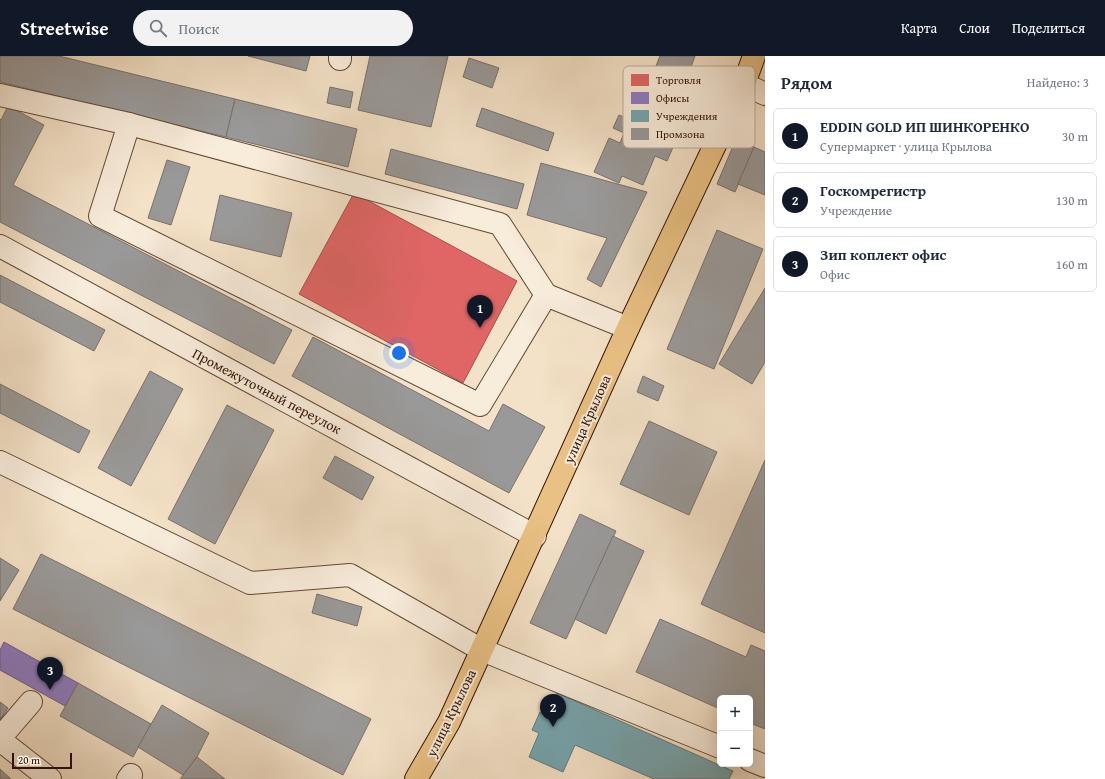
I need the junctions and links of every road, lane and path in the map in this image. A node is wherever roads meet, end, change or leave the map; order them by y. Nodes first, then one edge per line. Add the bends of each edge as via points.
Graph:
1 (754, 56) edge
2 (750, 66) edge
3 (755, 89) edge
4 (765, 94) edge
5 (0, 95) edge
6 (129, 124) junction
7 (714, 148) edge
8 (0, 246) edge
9 (546, 295) junction
10 (628, 328) junction
11 (0, 462) edge
12 (535, 536) junction
13 (482, 650) junction
14 (31, 702) dead end
15 (0, 739) edge
16 (717, 746) edge
17 (753, 761) edge
18 (765, 766) edge
19 (765, 774) edge
20 (50, 779) edge
21 (416, 779) edge
22 (762, 779) edge

1 - 2 main road, улица Крылова
3 - 4 street
5 - 6 street
6 - 9 street via 500,224
6 - 9 street via 100,216 480,405
7 - 10 main road, улица Крылова
8 - 12 street, Промежуточный переулок
9 - 10 street
10 - 12 main road, улица Крылова
11 - 13 street via 250,583 350,575
12 - 13 main road, улица Крылова
13 - 16 street
13 - 21 main road, улица Крылова via 449,722
14 - 15 street
15 - 20 street
17 - 18 street
19 - 22 street

